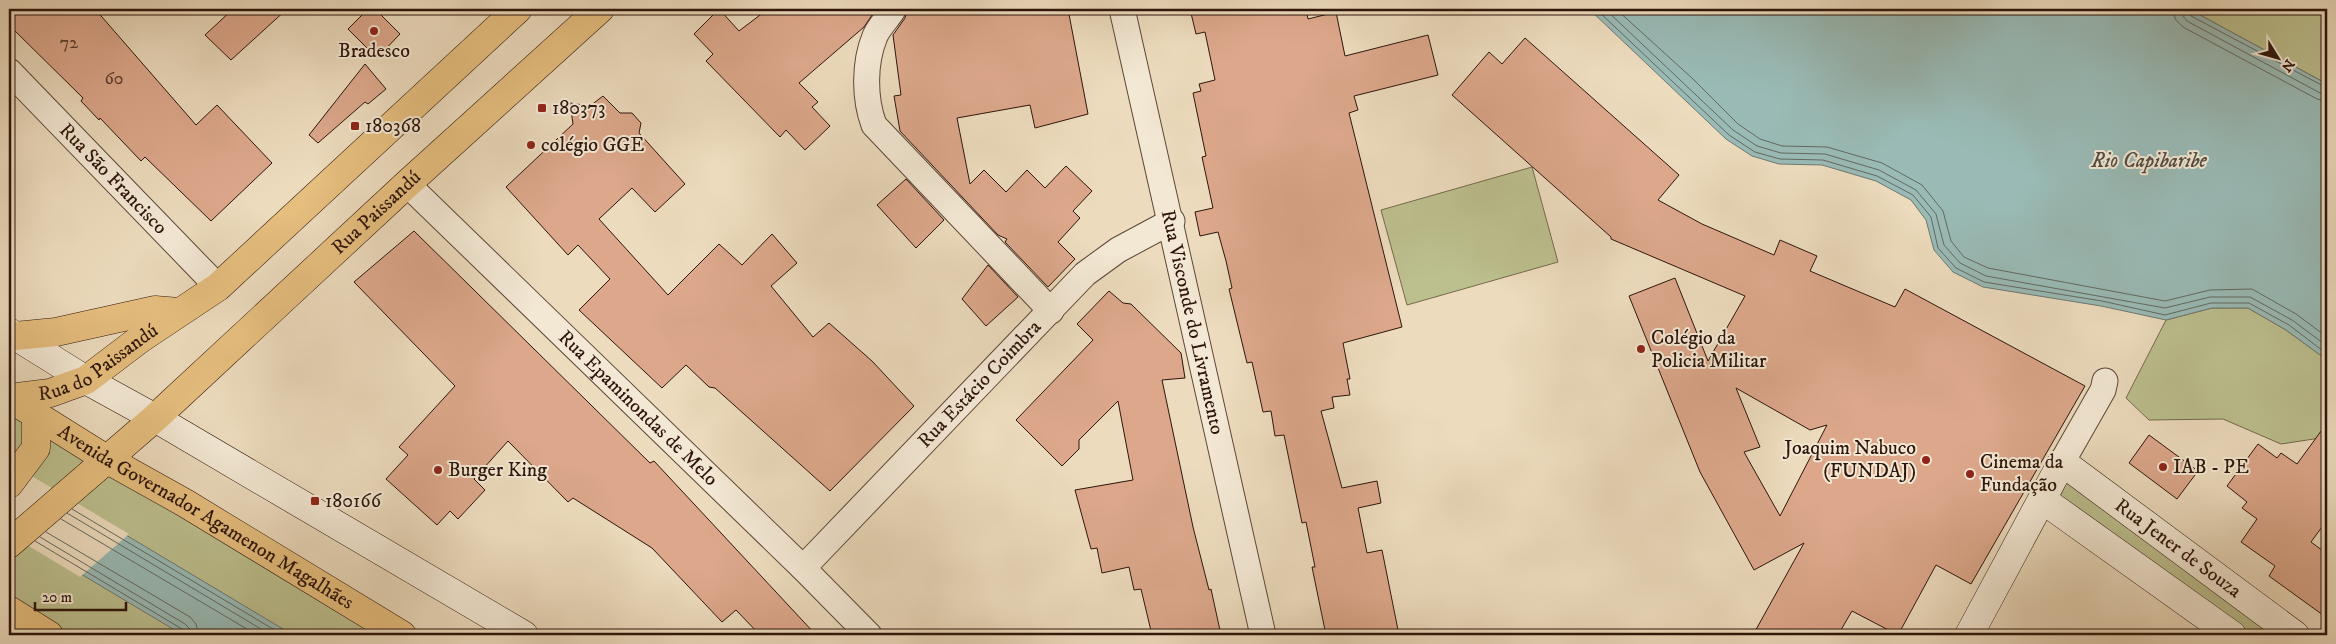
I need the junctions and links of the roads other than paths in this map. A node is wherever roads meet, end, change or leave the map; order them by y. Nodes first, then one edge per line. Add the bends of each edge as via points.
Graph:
1 (518, 9) edge
2 (600, 9) edge
3 (1122, 9) edge
4 (893, 10) dead end
5 (9, 71) edge
6 (407, 184) junction
7 (1172, 221) junction
8 (218, 286) junction
9 (1051, 311) junction
10 (179, 312) junction
11 (12, 334) edge
12 (86, 380) junction
13 (2105, 380) dead end
14 (9, 398) edge
15 (36, 416) junction
16 (155, 418) junction
17 (2062, 462) junction
18 (98, 468) junction
19 (9, 484) edge
20 (2044, 500) junction
21 (9, 544) edge
22 (803, 568) junction
23 (9, 610) edge
24 (49, 635) edge
25 (402, 635) edge
26 (524, 635) edge
27 (869, 635) edge
28 (1263, 635) edge
29 (1969, 635) edge
30 (2232, 635) edge
31 (2295, 635) edge

1 - 8 highway
2 - 6 highway, Rua Paissandú
3 - 7 street, Rua Visconde do Livramento
4 - 9 street via 875,36 868,66 869,111 874,125
5 - 8 street, Rua São Francisco
6 - 16 highway, Rua Paissandú
6 - 22 street, Rua Epaminondas de Melo
7 - 9 street, Rua Estácio Coimbra via 1118,250 1085,274
7 - 28 street, Rua Visconde do Livramento
8 - 10 highway
9 - 22 street, Rua Estácio Coimbra
10 - 11 highway via 155,310 56,332
10 - 12 highway, Rua do Paissandú
11 - 12 main road
12 - 14 highway, Rua do Paissandú via 50,393
12 - 16 main road
13 - 17 street via 2103,390
14 - 15 highway, Avenida Governador Agamenon Magalhães
15 - 18 highway, Avenida Governador Agamenon Magalhães
15 - 19 highway via 36,448
16 - 18 highway
16 - 26 main road
17 - 20 main road
17 - 31 main road, Rua Jener de Souza
18 - 21 highway
18 - 25 highway, Avenida Governador Agamenon Magalhães via 185,503
20 - 29 main road
20 - 30 main road, Rua Jener de Souza
22 - 27 street, Rua Epaminondas de Melo
23 - 24 highway

